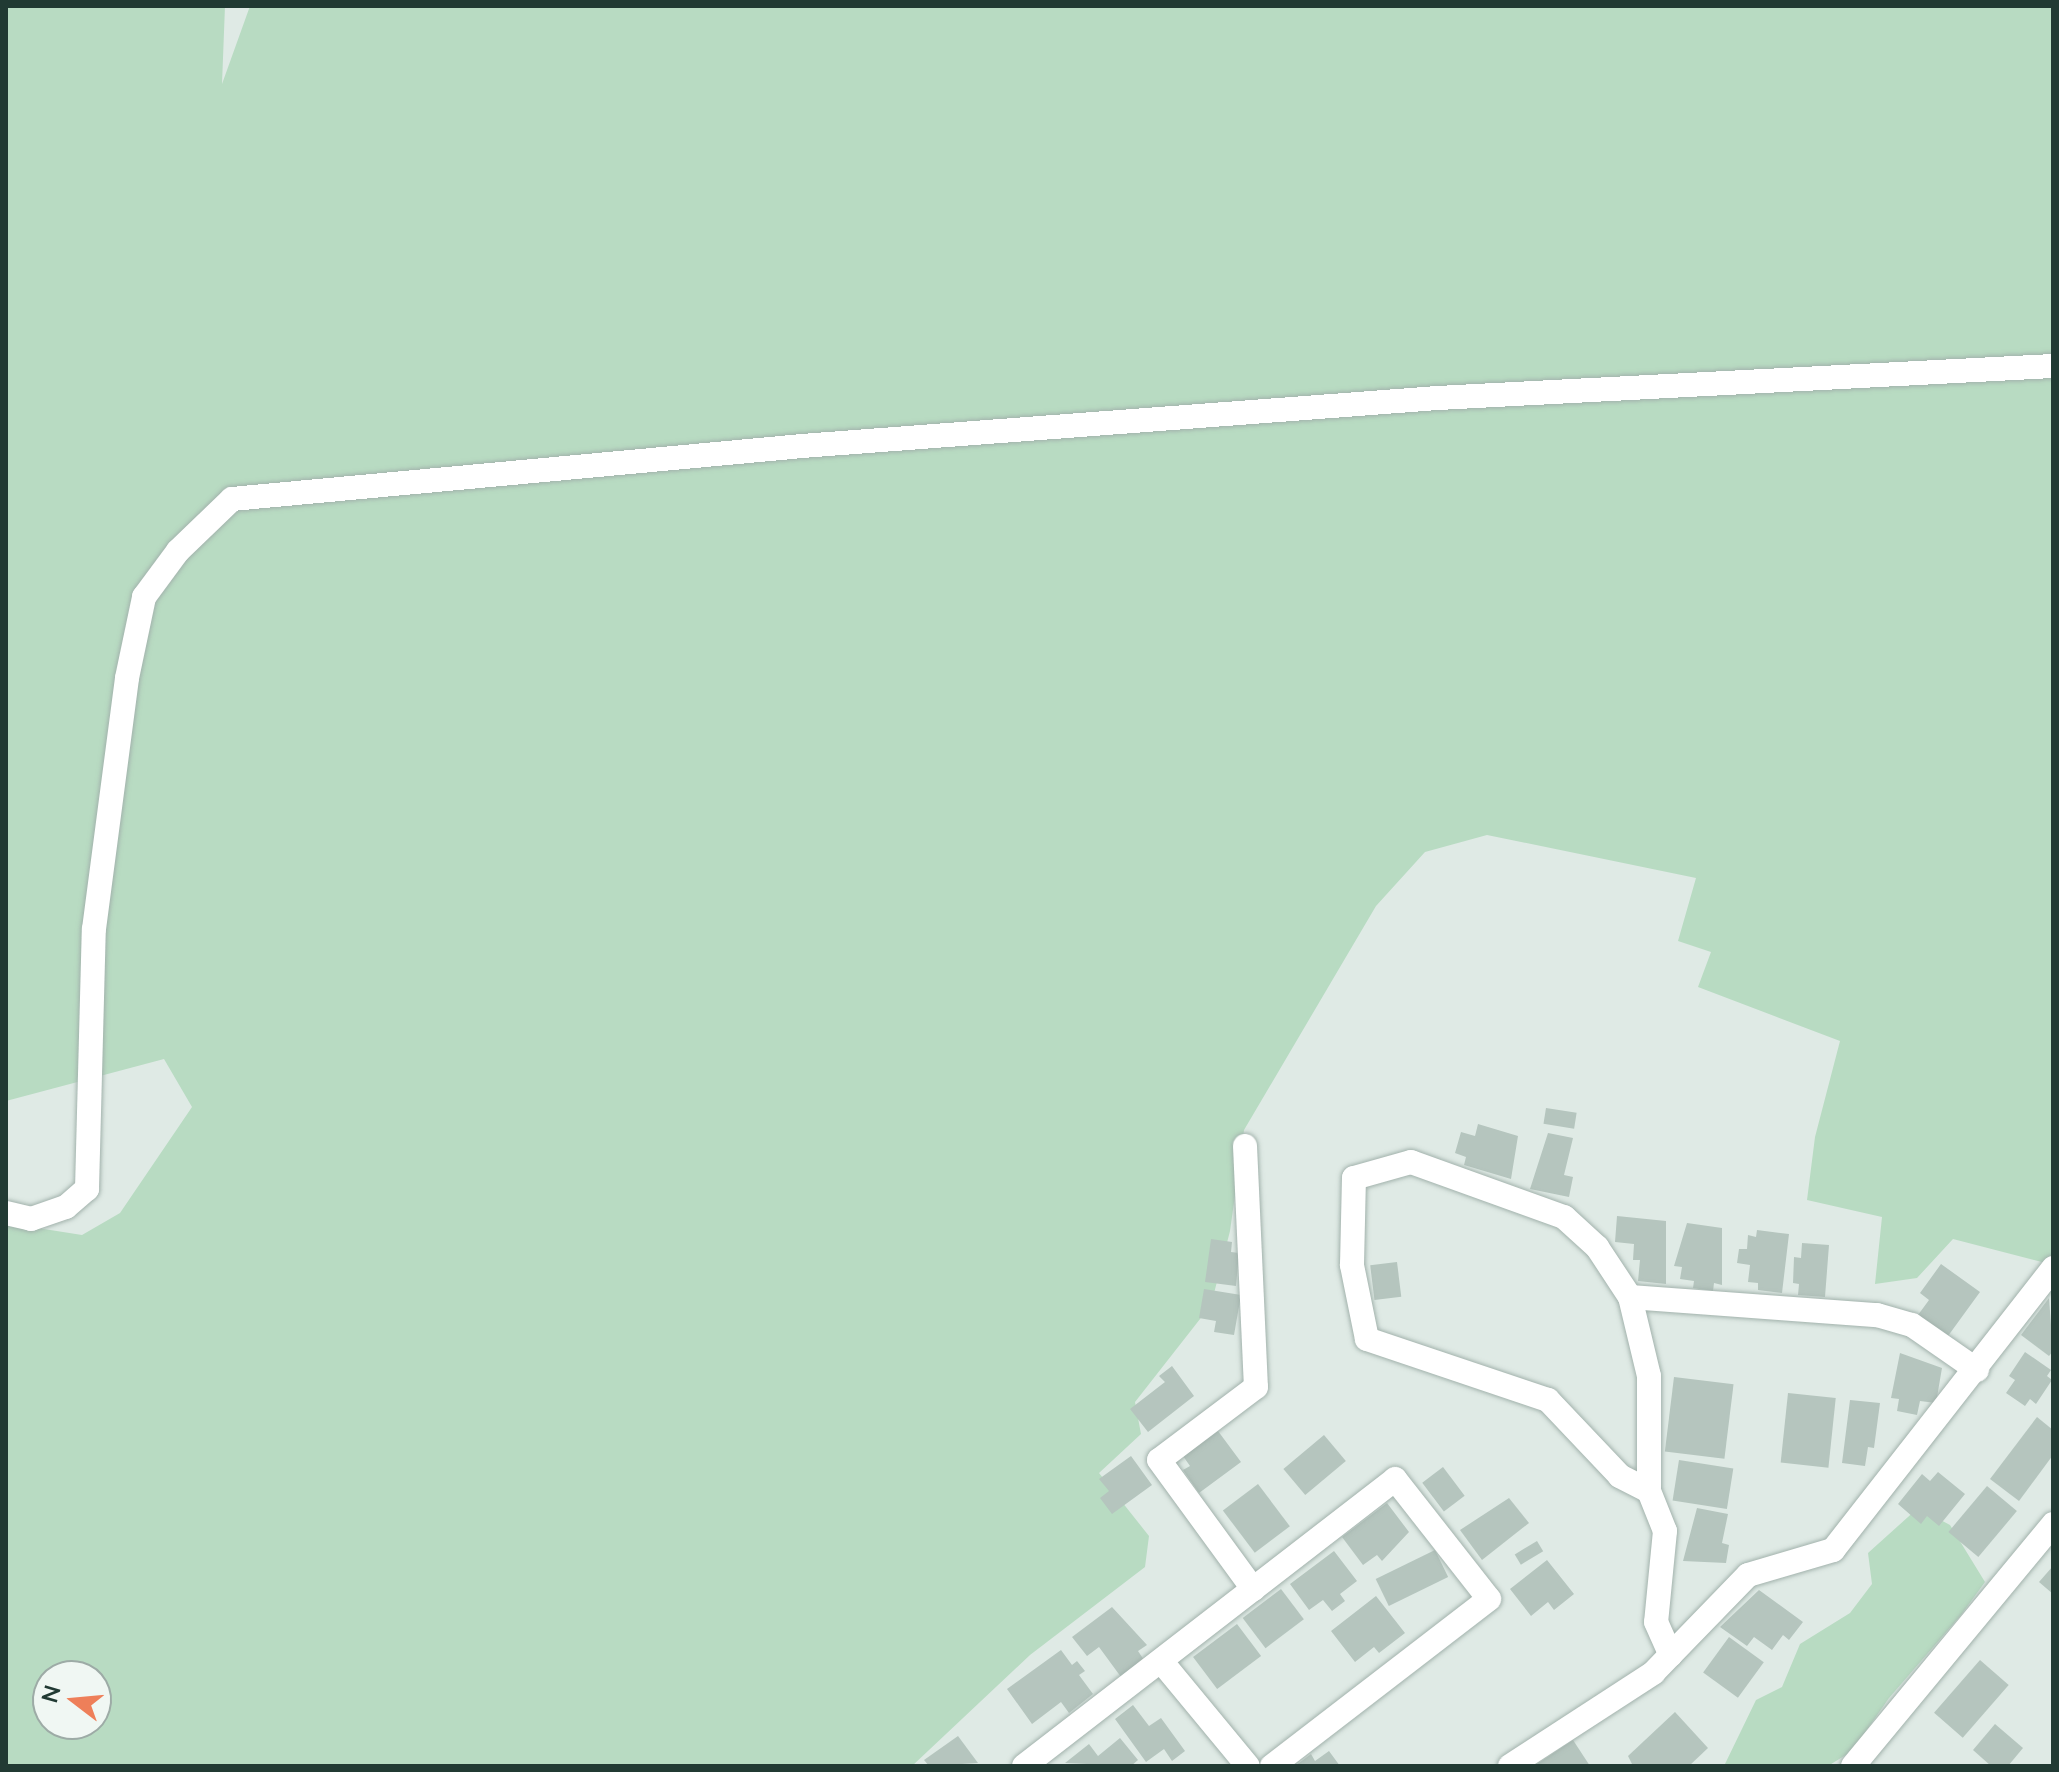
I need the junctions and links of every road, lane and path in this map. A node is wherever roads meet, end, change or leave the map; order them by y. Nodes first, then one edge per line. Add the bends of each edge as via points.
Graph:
1 (2053, 366) edge
2 (1245, 1146) dead end
3 (6, 1213) edge
4 (2053, 1268) edge
5 (1630, 1297) junction
6 (1977, 1370) junction
7 (1649, 1491) junction
8 (2053, 1524) edge
9 (1253, 1589) junction
10 (1671, 1655) junction
11 (1161, 1661) junction
12 (1024, 1766) edge
13 (1248, 1766) edge
14 (1272, 1766) edge
15 (1510, 1766) edge
16 (1853, 1766) edge

1 - 3 street via 1438,398 802,446 232,499 178,551 144,597 127,678 94,929 87,1189 66,1207 31,1219
2 - 9 street via 1256,1387 1159,1460
4 - 6 street
5 - 6 street via 1877,1315 1912,1325
5 - 7 street via 1649,1376
5 - 7 street via 1597,1247 1564,1217 1411,1162 1354,1178 1352,1265 1367,1339 1548,1400 1620,1476
6 - 10 street via 1833,1550 1748,1575
7 - 10 street via 1665,1531 1656,1622
8 - 16 street
9 - 11 street
9 - 14 street via 1395,1479 1489,1599
10 - 15 street via 1653,1673
11 - 12 street
11 - 13 street

